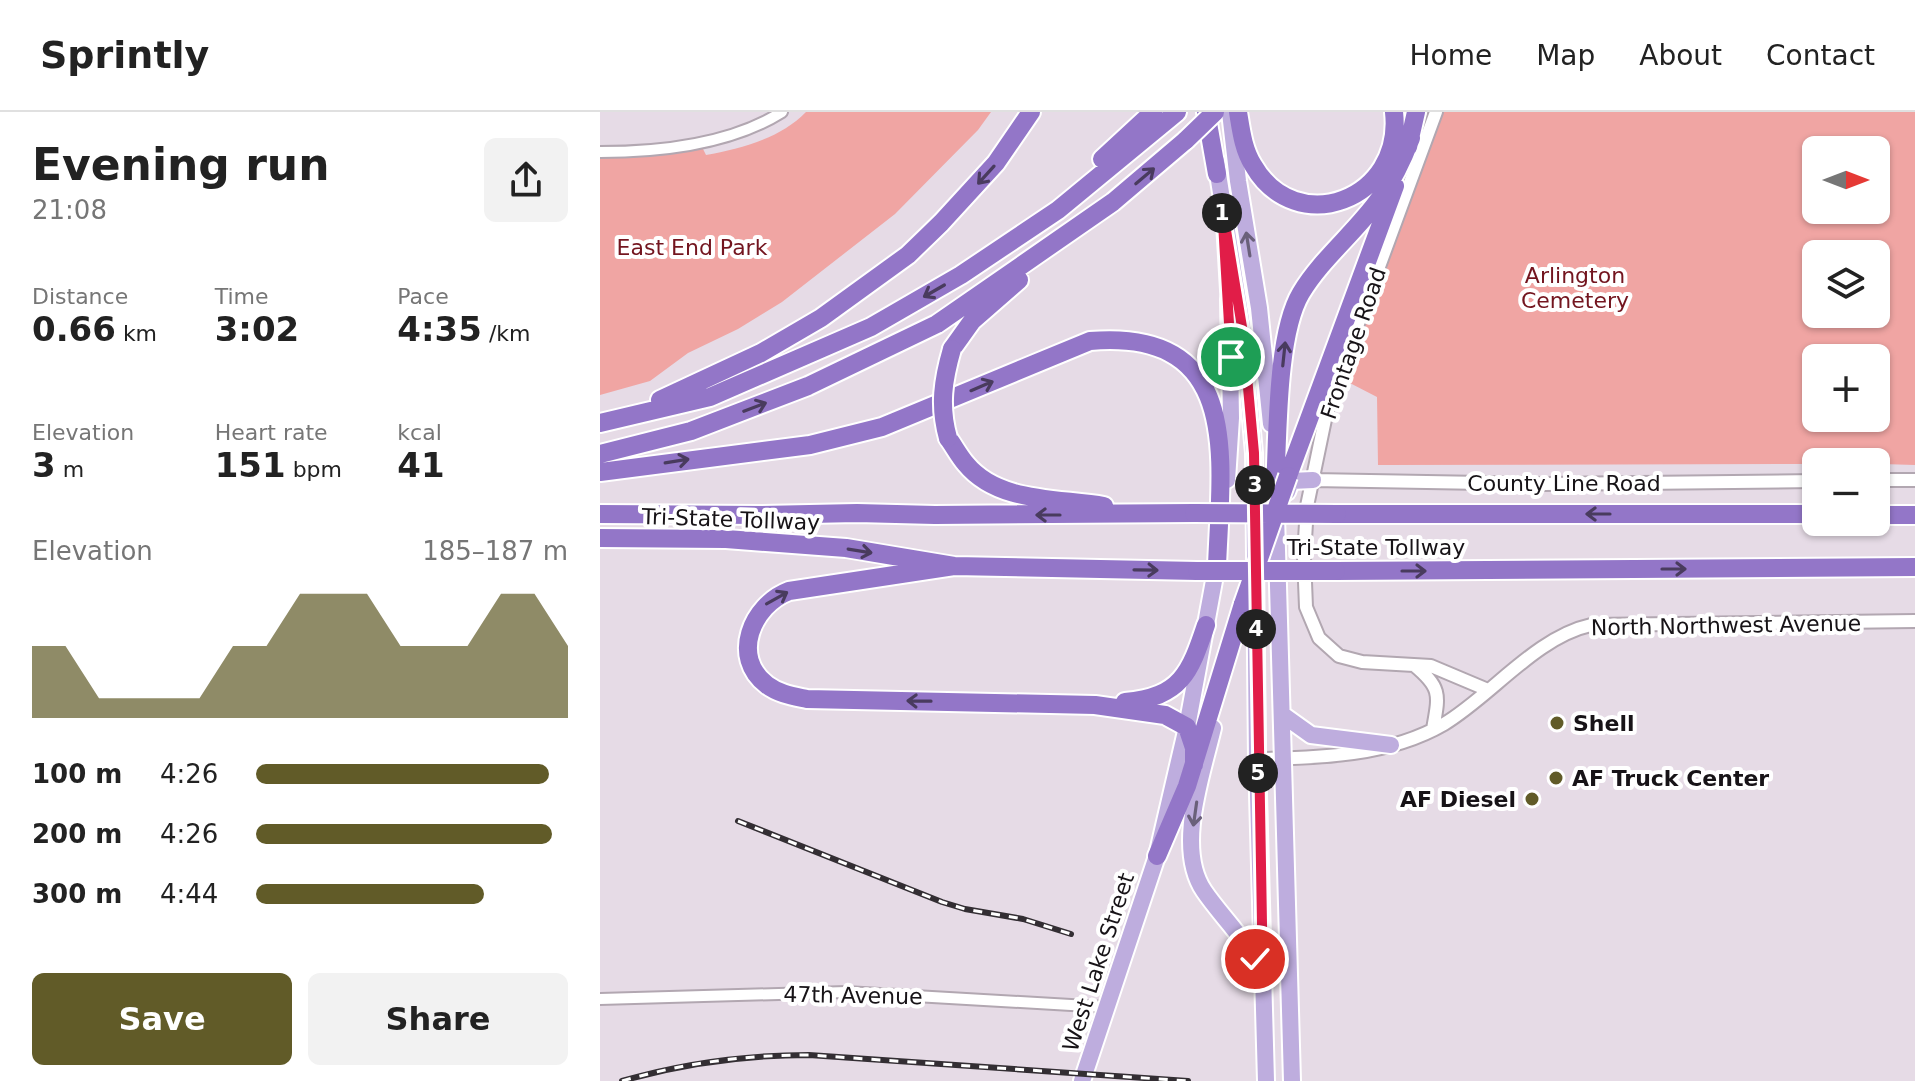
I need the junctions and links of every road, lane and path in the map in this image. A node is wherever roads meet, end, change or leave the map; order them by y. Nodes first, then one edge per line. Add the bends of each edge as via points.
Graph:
1 (782, 112) edge
2 (1031, 112) edge
3 (1153, 112) edge
4 (1177, 112) edge
5 (1211, 112) edge
6 (1230, 112) edge
7 (1238, 112) edge
8 (1394, 112) edge
9 (1416, 112) edge
10 (1436, 112) edge
11 (1411, 138) junction
12 (600, 152) edge
13 (1217, 174) joint
14 (1113, 202) junction
15 (1222, 206) junction
16 (961, 275) junction
17 (606, 422) edge
18 (600, 454) edge
19 (600, 472) edge
20 (1313, 480) junction
21 (1890, 480) edge
22 (1915, 480) edge
23 (1802, 481) edge
24 (1283, 485) junction
25 (600, 514) edge
26 (1154, 514) junction
27 (1802, 514) edge
28 (1890, 515) edge
29 (1915, 515) edge
30 (600, 538) edge
31 (954, 566) junction
32 (1217, 566) junction
33 (1915, 567) edge
34 (1246, 604) junction
35 (1915, 621) edge
36 (1206, 625) junction
37 (1414, 665) junction
38 (1488, 690) junction
39 (1095, 705) junction
40 (1283, 715) junction
41 (1187, 727) junction
42 (1433, 729) junction
43 (1391, 745) junction
44 (1257, 759) junction
45 (1284, 759) junction
46 (1194, 765) junction
47 (1157, 856) junction
48 (1263, 983) junction
49 (600, 999) edge
50 (1105, 1007) junction
51 (1082, 1081) edge
52 (1266, 1081) edge
53 (1292, 1081) edge

1 - 12 street via 754,127 700,141
2 -> 17 highway via 996,163 908,255 821,318 761,353
3 - 16 highway
4 - 16 highway via 1058,210
5 - 13 highway
14 -> 5 highway, bridge
24 -> 6 main road
7 - 8 highway via 1247,153 1263,179 1291,199 1322,204 1349,198 1377,177 1394,146
9 - 11 highway
10 - 20 street, Frontage Road via 1328,405
11 - 24 highway
24 -> 11 highway via 1283,363 1292,311 1309,279 1380,198
13 - 15 main road
18 -> 14 highway via 691,431 794,392 937,324
14 - 26 highway, bridge via 972,321 952,349 942,383 942,418 967,466 1008,492
15 - 32 main road, West Lake Street via 1231,418
15 - 44 main road via 1248,377 1255,487
16 -> 17 highway via 871,327 710,397
19 -> 32 highway via 848,437 1090,341 1145,342 1183,363 1213,405 1220,443
20 - 23 street, County Line Road
20 - 24 main road
20 - 37 street, Frontage Road via 1304,557 1306,607 1319,638 1339,656
21 - 22 street
24 - 34 highway, bridge
24 - 40 main road
26 -> 25 highway, Tri-State Tollway
27 -> 26 highway, Tri-State Tollway, bridge
28 - 29 highway
30 -> 31 highway, Tri-State Tollway via 831,547
31 -> 33 highway, Tri-State Tollway, bridge via 1197,571
39 -> 31 highway via 807,699 783,694 755,674 750,630 774,597
32 - 36 main road, West Lake Street
34 - 46 highway
34 -> 48 main road via 1200,783 1191,858 1202,888 1250,951
35 - 38 street, North Northwest Avenue via 1591,625 1563,636
36 - 39 highway via 1178,686 1151,698
36 - 41 main road, West Lake Street
37 - 38 street, Frontage Road via 1431,666
37 - 42 street via 1433,681 1438,697
38 - 42 street, North Northwest Avenue
39 - 41 highway via 1165,715
40 - 43 main road via 1311,735
40 - 45 main road
41 - 46 highway
41 - 47 main road, West Lake Street
42 - 43 street, North Northwest Avenue
43 - 45 street, North Northwest Avenue
44 - 45 street, North Northwest Avenue
44 - 48 main road
45 - 53 main road
46 - 47 highway
47 - 50 main road, West Lake Street
48 - 52 main road
49 - 50 street, 47th Avenue via 846,992
50 - 51 main road, West Lake Street

